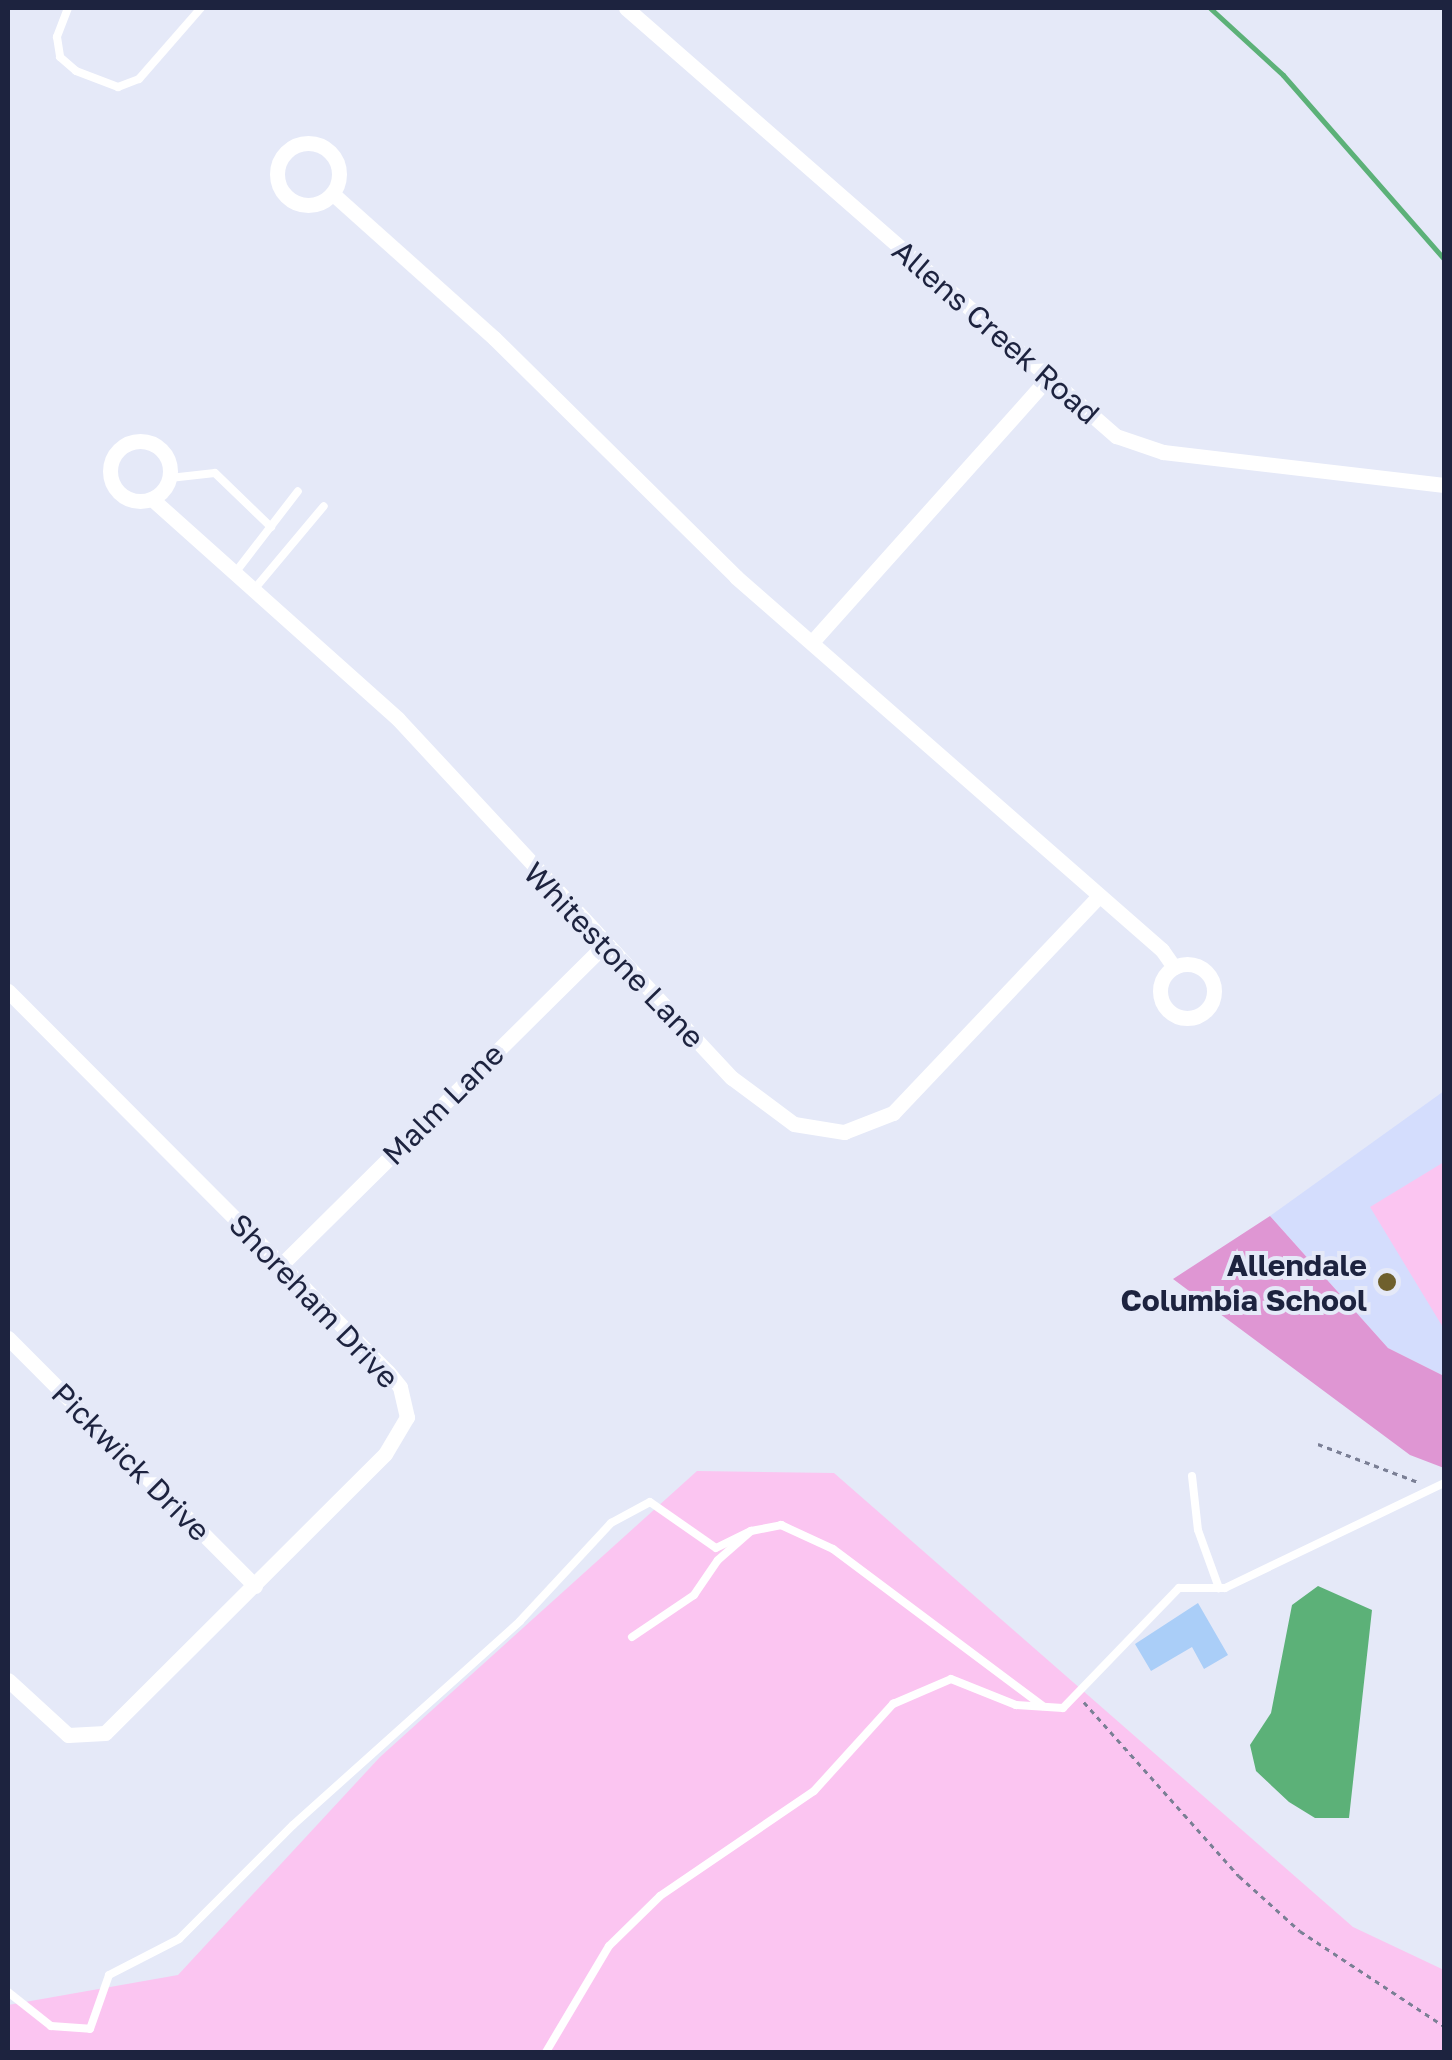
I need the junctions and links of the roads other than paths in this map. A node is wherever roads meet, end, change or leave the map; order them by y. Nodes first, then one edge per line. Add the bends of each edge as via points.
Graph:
1 (68, 8) edge
2 (201, 8) edge
3 (626, 8) edge
4 (333, 194) junction
5 (1048, 378) junction
6 (170, 478) junction
7 (1444, 486) edge
8 (298, 491) dead end
9 (152, 498) junction
10 (324, 506) dead end
11 (271, 527) junction
12 (238, 569) junction
13 (257, 586) junction
14 (812, 642) junction
15 (1099, 896) junction
16 (604, 945) junction
17 (1174, 968) dead end
18 (8, 991) edge
19 (282, 1264) junction
20 (8, 1338) edge
21 (1192, 1476) dead end
22 (1444, 1483) edge
23 (751, 1531) junction
24 (255, 1586) junction
25 (1219, 1588) junction
26 (632, 1637) dead end
27 (8, 1680) edge
28 (1043, 1706) junction
29 (8, 1992) edge
30 (546, 2052) edge

1 - 2 lane via 56,37 60,57 93,80 118,87 139,78
3 - 5 street, Allens Creek Road
4 - 4 street via 340,174 326,147 307,142 288,150 277,167 286,196 316,204
4 - 14 street
5 - 7 street, Allens Creek Road via 1133,445
5 - 14 street
6 - 9 street
6 - 9 street, Whitestone Lane via 167,457 153,444 133,442 117,452 110,470 116,489 132,500
6 - 11 lane via 215,473
8 - 11 lane
9 - 12 street, Whitestone Lane
10 - 13 lane
11 - 12 lane
12 - 13 street, Whitestone Lane
13 - 16 street, Whitestone Lane via 398,718
14 - 15 street
15 - 16 street, Whitestone Lane via 910,1100 880,1122 844,1132 809,1130 764,1107
15 - 17 street
16 - 19 street, Malm Lane
18 - 19 street, Shoreham Drive
19 - 24 street, Shoreham Drive via 388,1372 400,1387 407,1417 385,1454
20 - 24 street, Pickwick Drive
21 - 25 lane via 1198,1530
22 - 25 lane
23 - 26 lane via 718,1560 694,1595
23 - 28 lane via 781,1525 833,1550
23 - 29 lane via 716,1548 650,1502 611,1523 520,1621 293,1826 179,1940 109,1975 90,2029 51,2026
24 - 27 street, Shoreham Drive via 116,1725 82,1739 56,1727
25 - 28 lane via 1179,1588 1063,1708
28 - 30 lane via 1016,1705 951,1679 893,1704 814,1791 660,1896 610,1946

